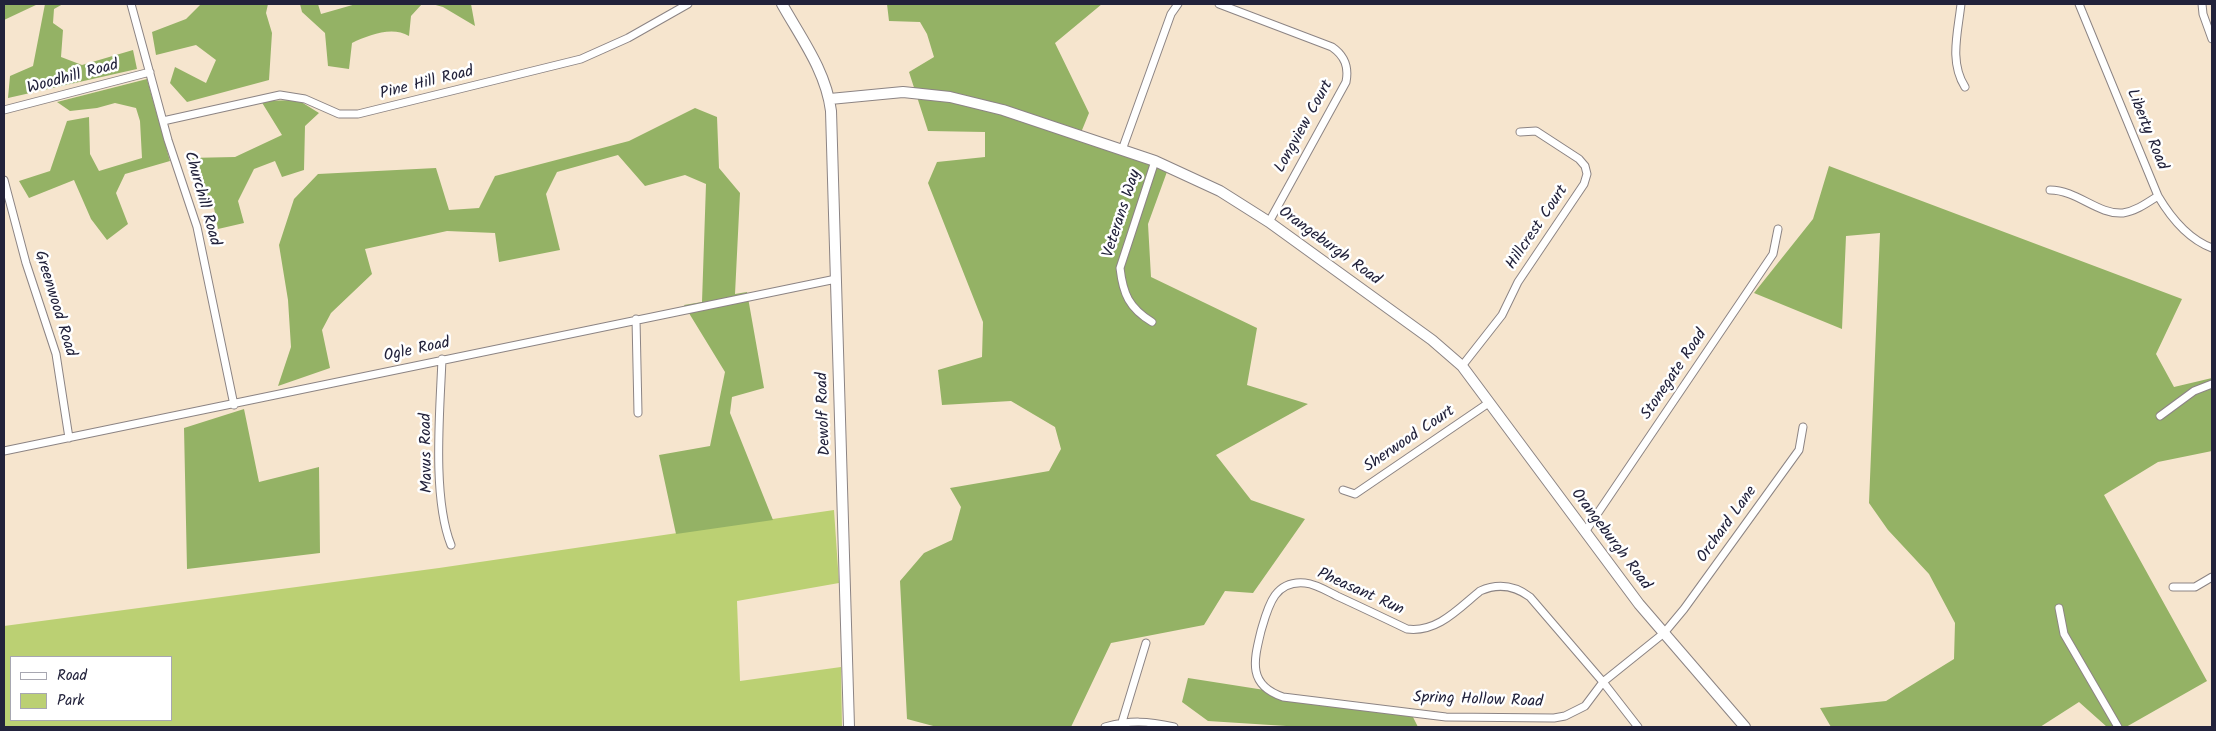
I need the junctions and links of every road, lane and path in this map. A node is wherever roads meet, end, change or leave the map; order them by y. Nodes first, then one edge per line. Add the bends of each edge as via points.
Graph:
1 (132, 4) edge
2 (688, 4) edge
3 (782, 4) edge
4 (1178, 4) edge
5 (1219, 4) edge
6 (1961, 4) edge
7 (2079, 4) edge
8 (2202, 4) edge
9 (2212, 40) edge
10 (150, 72) junction
11 (1965, 87) dead end
12 (830, 99) junction
13 (4, 110) edge
14 (163, 121) junction
15 (1520, 132) dead end
16 (1122, 150) junction
17 (1155, 161) junction
18 (4, 180) edge
19 (2050, 190) dead end
20 (2158, 196) junction
21 (1269, 222) junction
22 (1778, 229) dead end
23 (2212, 248) edge
24 (836, 279) junction
25 (636, 319) junction
26 (1152, 322) dead end
27 (442, 360) junction
28 (1462, 366) junction
29 (2212, 384) edge
30 (1490, 402) junction
31 (234, 404) junction
32 (638, 413) dead end
33 (2160, 416) dead end
34 (1803, 427) dead end
35 (69, 438) junction
36 (4, 451) edge
37 (1343, 490) dead end
38 (1585, 532) junction
39 (451, 544) dead end
40 (2212, 578) edge
41 (2173, 586) dead end
42 (2059, 608) dead end
43 (1262, 630) joint
44 (1664, 633) junction
45 (1146, 643) dead end
46 (1603, 682) junction
47 (1470, 718) junction
48 (1122, 722) junction
49 (849, 727) edge
50 (1105, 727) edge
51 (1174, 727) edge
52 (1470, 727) edge
53 (1638, 727) edge
54 (1745, 727) edge
55 (2118, 727) edge

1 - 10 street, Churchill Road
2 - 14 street, Pine Hill Road via 628,38 581,59 358,114 339,114 304,99 280,95
3 - 12 street via 820,70
4 - 16 street via 1170,17
5 - 21 street, Longview Court via 1332,47 1347,66 1346,82
6 - 11 street via 1955,61
7 - 20 street, Liberty Road
8 - 9 street
10 - 13 street, Woodhill Road
10 - 14 street, Churchill Road
12 - 16 street, Orangeburgh Road via 903,92 950,97 1003,110
12 - 24 street, Dewolf Road
14 - 31 street, Churchill Road via 197,226
15 - 28 street, Hillcrest Court via 1536,131 1579,159 1587,174 1584,184 1518,282 1502,315
16 - 17 street, Orangeburgh Road
17 - 21 street, Orangeburgh Road via 1220,191
17 - 26 street, Veterans Way via 1120,268 1122,286 1136,312
18 - 35 street, Greenwood Road via 26,263 56,354
19 - 20 street via 2063,190 2107,211 2123,212 2139,208
20 - 23 street, Liberty Road via 2185,231
21 - 28 street, Orangeburgh Road via 1432,340
22 - 38 street, Stonegate Road via 1773,254
24 - 25 street, Ogle Road
24 - 49 street, Dewolf Road
25 - 27 street, Ogle Road
25 - 32 street
27 - 31 street, Ogle Road
27 - 39 street, Mavus Road via 440,467 445,528
28 - 30 street, Orangeburgh Road
29 - 33 street via 2194,391
30 - 37 street, Sherwood Court via 1355,494
30 - 38 street, Orangeburgh Road
31 - 35 street, Ogle Road
34 - 44 street, Orchard Lane via 1799,450
35 - 36 street, Ogle Road
38 - 44 street, Orangeburgh Road
40 - 41 street via 2195,587
42 - 55 street via 2064,634
43 - 46 street, Pheasant Run via 1269,602 1295,583 1314,585 1407,629 1416,630 1440,623 1487,588 1505,586 1530,597
43 - 47 street, Spring Hollow Road via 1254,666 1261,683 1275,694
44 - 46 street, Spring Hollow Road
44 - 54 street, Orangeburgh Road
45 - 48 street
46 - 47 street, Spring Hollow Road via 1585,706 1565,716
46 - 53 street, Pheasant Run
47 - 52 street
48 - 50 street
48 - 51 street via 1144,720

